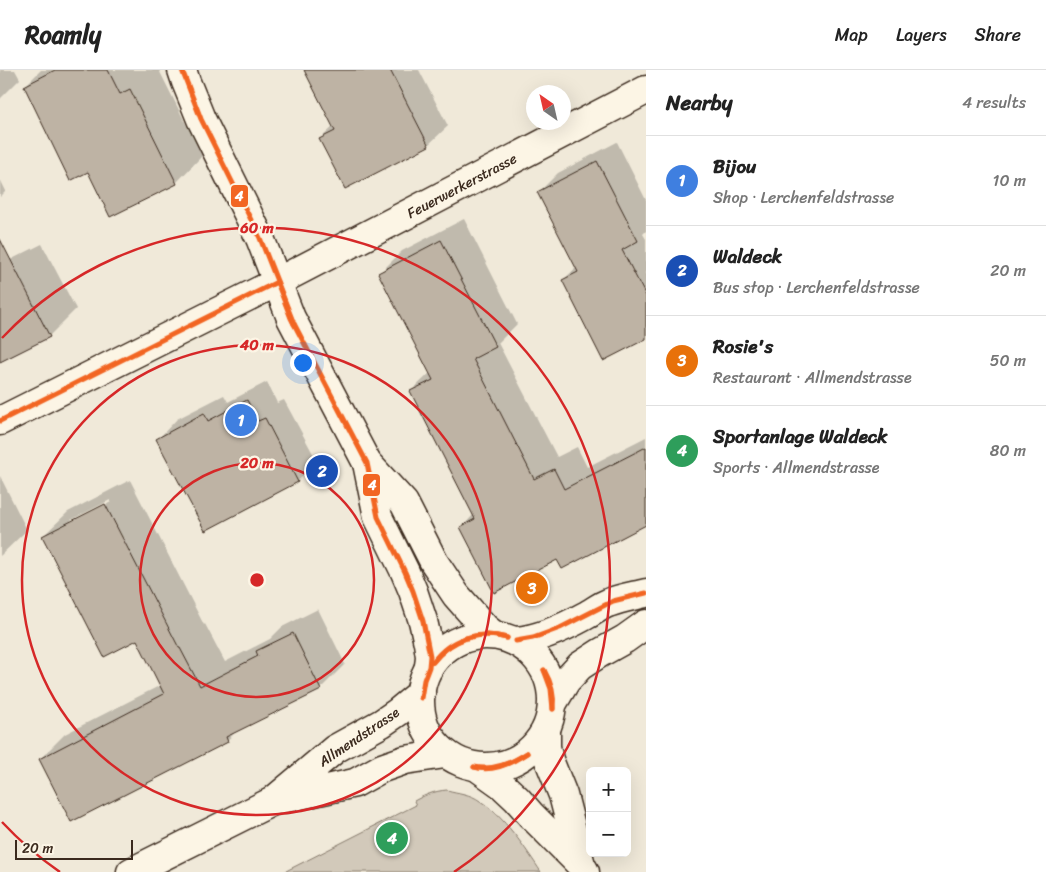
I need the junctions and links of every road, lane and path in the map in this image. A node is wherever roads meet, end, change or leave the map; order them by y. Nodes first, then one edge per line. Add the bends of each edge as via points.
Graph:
1 (182, 70) edge
2 (646, 90) edge
3 (277, 282) junction
4 (0, 421) edge
5 (367, 463) junction
6 (646, 593) edge
7 (646, 624) edge
8 (505, 638) junction
9 (429, 667) junction
10 (421, 693) junction
11 (554, 701) junction
12 (546, 732) junction
13 (445, 754) junction
14 (480, 769) junction
15 (273, 801) junction
16 (583, 868) edge
17 (131, 872) edge

1 - 3 street via 201,119 260,238
2 - 3 street, Feuerwerkerstrasse
3 - 4 street, Feuerwerkerstrasse
3 - 5 street via 291,318
5 - 8 street via 404,503 434,562 456,595 485,628
5 - 9 street via 378,517 406,572 423,621
6 - 8 street via 609,603 538,637 527,640
7 - 11 street via 580,666
8 - 9 street via 477,635 465,638 442,651
8 - 11 street via 532,653 543,668
9 - 10 street
10 - 13 street via 420,713 435,744
10 - 15 street, Allmendstrasse via 382,723 336,749
11 - 12 street
12 - 14 street via 538,743 513,761 500,767
12 - 16 street via 549,760 563,795
13 - 14 street
13 - 15 street, Allmendstrasse via 405,760 355,783
14 - 16 street via 517,799
15 - 17 street, Allmendstrasse

